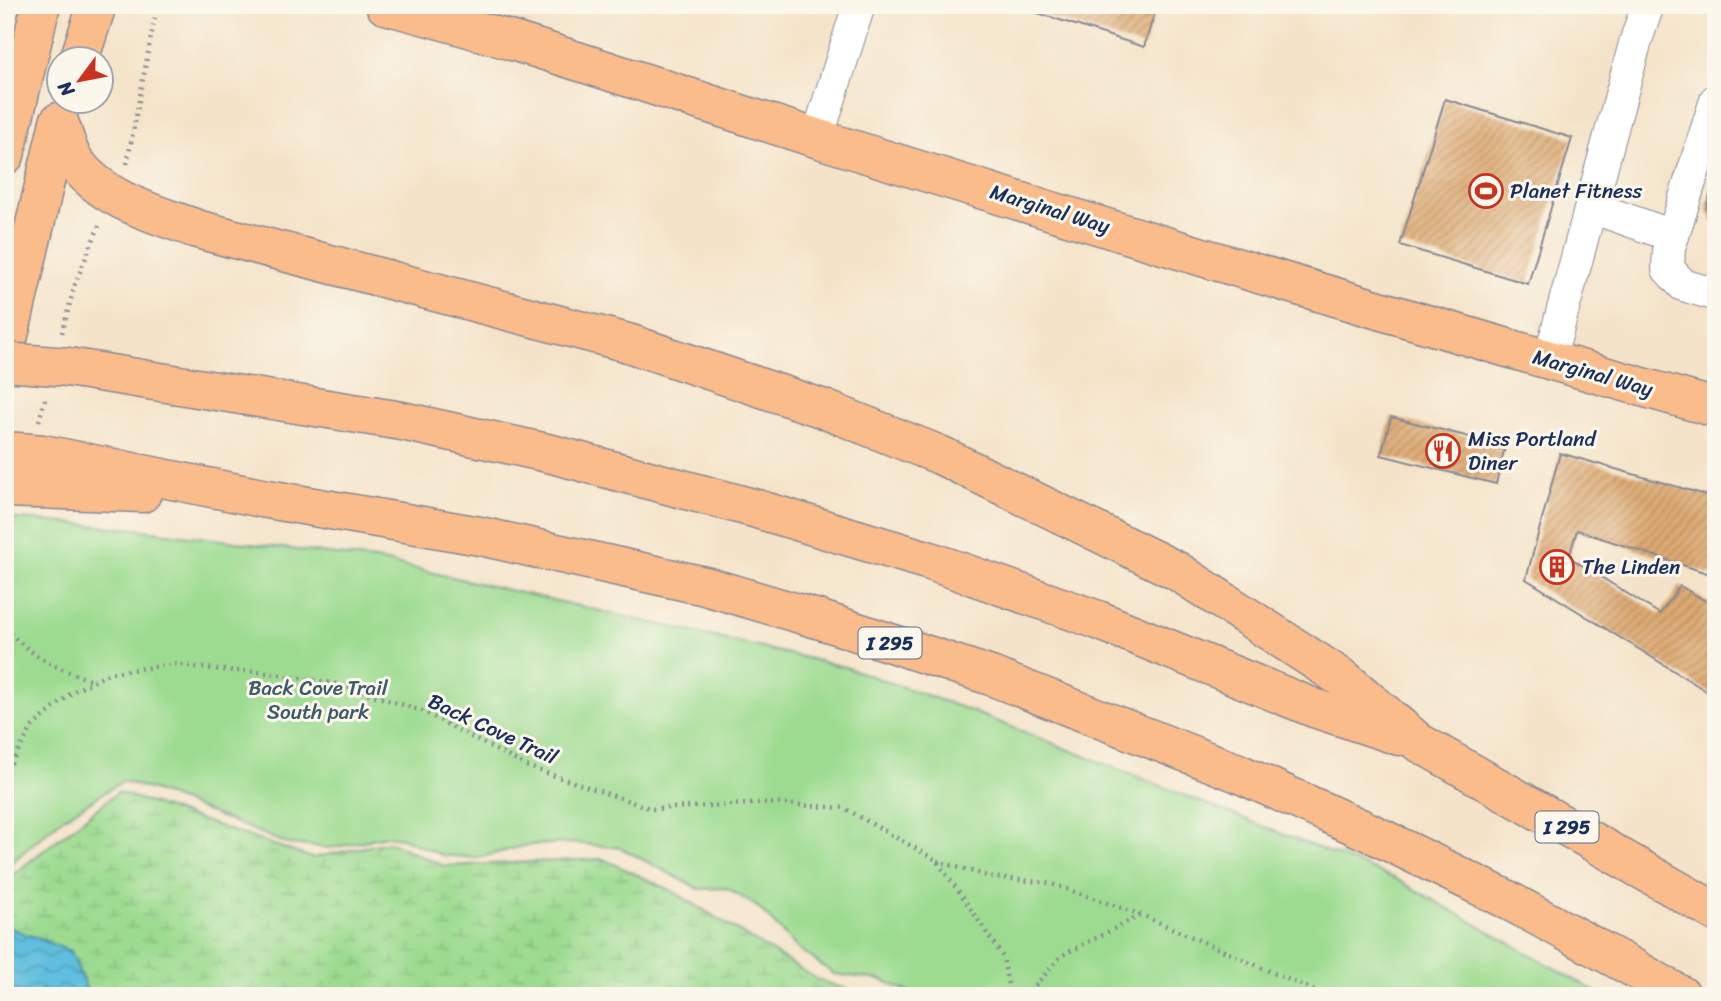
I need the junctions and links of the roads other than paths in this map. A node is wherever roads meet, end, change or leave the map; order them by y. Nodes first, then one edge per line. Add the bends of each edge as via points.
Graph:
1 (41, 5) edge
2 (97, 5) edge
3 (859, 5) edge
4 (1648, 5) edge
5 (396, 7) edge
6 (468, 15) edge
7 (84, 46) edge
8 (1716, 100) edge
9 (11, 109) edge
10 (61, 116) edge
11 (63, 116) edge
12 (817, 139) junction
13 (5, 155) edge
14 (1591, 207) junction
15 (1673, 236) junction
16 (1716, 295) edge
17 (5, 352) edge
18 (1549, 361) junction
19 (5, 362) edge
20 (1716, 408) edge
21 (5, 451) edge
22 (28, 477) edge
23 (1418, 743) junction
24 (1716, 912) edge
25 (1682, 996) edge

1 - 9 main road
2 - 7 main road
3 - 12 street
4 - 14 street
5 - 6 main road, Marginal Way
6 - 12 main road, Marginal Way
8 - 15 street
9 - 13 main road
10 - 17 main road
11 - 23 main road via 74,160 91,180 112,196 148,211 197,229 628,343 824,409 940,455 1177,571 1345,680
12 - 18 main road, Marginal Way
14 - 15 street
14 - 18 street
15 - 16 street via 1668,269 1683,285
18 - 20 main road, Marginal Way
19 - 23 main road, I 295, bridge via 68,367 402,421 552,454 757,509 930,561 1098,620 1314,708
21 - 22 main road, I 295, bridge
22 - 25 main road, I 295 via 262,498 480,536 705,586 821,620 991,676 1238,773 1502,897
23 - 24 main road, I 295

